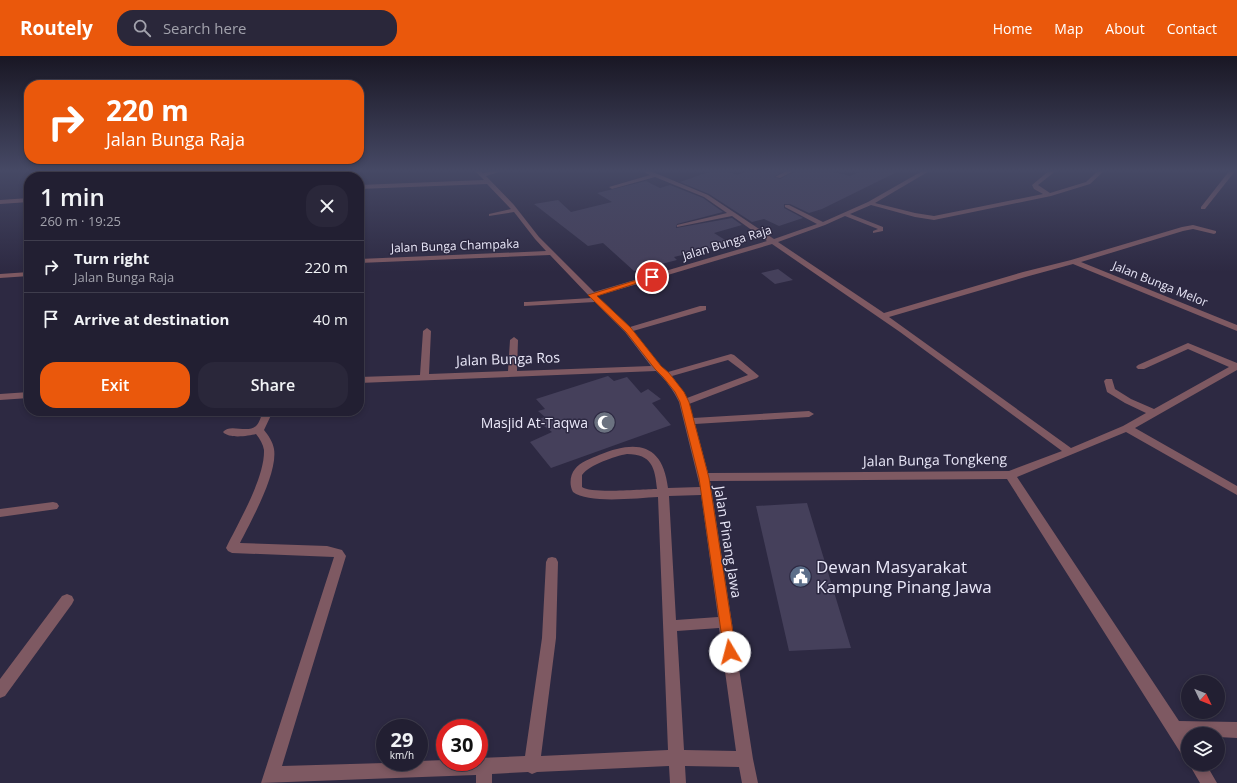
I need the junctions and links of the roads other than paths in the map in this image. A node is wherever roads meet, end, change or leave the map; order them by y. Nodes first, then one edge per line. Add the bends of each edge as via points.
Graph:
1 (509, 204) edge
2 (718, 204) edge
3 (870, 204) joint
4 (1004, 204) edge
5 (1206, 204) edge
6 (787, 206) dead end
7 (1203, 208) dead end
8 (515, 210) junction
9 (733, 214) junction
10 (490, 215) dead end
11 (847, 215) junction
12 (823, 224) junction
13 (679, 226) dead end
14 (875, 232) dead end
15 (1214, 232) dead end
16 (774, 241) junction
17 (552, 254) junction
18 (364, 261) edge
19 (1074, 262) junction
20 (24, 274) edge
21 (0, 276) edge
22 (594, 298) junction
23 (527, 304) dead end
24 (703, 308) dead end
25 (883, 316) junction
26 (1237, 328) edge
27 (628, 330) junction
28 (427, 331) dead end
29 (514, 340) dead end
30 (1237, 366) edge
31 (1142, 367) dead end
32 (658, 368) junction
33 (512, 373) junction
34 (666, 375) junction
35 (424, 377) junction
36 (364, 380) edge
37 (1109, 381) dead end
38 (24, 395) edge
39 (0, 397) edge
40 (684, 403) junction
41 (1153, 412) junction
42 (809, 414) dead end
43 (266, 416) edge
44 (689, 420) junction
45 (1127, 428) junction
46 (259, 430) junction
47 (228, 432) dead end
48 (1070, 452) junction
49 (1010, 475) junction
50 (704, 478) junction
51 (706, 491) junction
52 (1237, 491) edge
53 (663, 492) junction
54 (52, 506) dead end
55 (0, 513) edge
56 (552, 562) dead end
57 (67, 600) dead end
58 (726, 622) junction
59 (670, 626) junction
60 (0, 691) edge
61 (1176, 728) junction
62 (1237, 730) edge
63 (1181, 737) edge
64 (678, 758) junction
65 (745, 759) junction
66 (532, 766) junction
67 (1201, 771) edge
68 (484, 775) edge
69 (270, 779) edge
70 (678, 783) edge
71 (750, 783) edge
72 (1208, 783) edge

1 - 8 street, Jalan Pinang Jawa
2 - 9 street
3 - 4 street via 934,218
3 - 11 street, Jalan Bunga Raja
5 - 7 street
6 - 12 street
8 - 10 street
8 - 17 street, Jalan Pinang Jawa
9 - 13 street
9 - 16 street
11 - 12 street, Jalan Bunga Raja
11 - 14 street via 881,228
12 - 16 street, Jalan Bunga Raja
15 - 19 street via 1193,227 1182,229
16 - 22 street, Jalan Bunga Raja
16 - 25 street
17 - 18 street, Jalan Bunga Champaka
17 - 22 street, Jalan Pinang Jawa
19 - 25 street
19 - 26 street, Jalan Bunga Melor
20 - 21 street
22 - 23 street, Jalan Bunga Raja
22 - 27 street, Jalan Pinang Jawa
24 - 27 street
25 - 48 street
27 - 32 street, Jalan Pinang Jawa
28 - 35 street
29 - 33 street
30 - 31 street via 1188,346
30 - 41 street, Jalan Bunga Tongkeng
32 - 33 street, Jalan Bunga Ros
32 - 34 street, Jalan Pinang Jawa
33 - 35 street, Jalan Bunga Ros
34 - 40 street, Jalan Pinang Jawa
34 - 40 street via 731,357 754,376
35 - 36 street, Jalan Bunga Ros
37 - 41 street via 1110,390
38 - 39 street
40 - 44 street, Jalan Pinang Jawa
41 - 45 street, Jalan Bunga Tongkeng
42 - 44 street
43 - 46 street
44 - 50 street, Jalan Pinang Jawa
45 - 48 street, Jalan Bunga Tongkeng
45 - 52 street
46 - 47 street
46 - 69 street via 267,440 269,452 264,477 232,548 327,551 338,553 340,556
48 - 49 street, Jalan Bunga Tongkeng
49 - 50 street, Jalan Bunga Tongkeng
49 - 61 street
50 - 51 street, Jalan Pinang Jawa
51 - 53 street
51 - 58 street, Jalan Pinang Jawa
53 - 53 street via 661,474 655,461 642,450 623,451 606,457 580,470 576,480 577,489 582,493 596,495
53 - 59 street
54 - 55 street
56 - 66 street via 549,638
57 - 60 street
58 - 59 street
58 - 65 street, Jalan Pinang Jawa
59 - 64 street
61 - 62 street
61 - 63 street
64 - 65 street
64 - 66 street
64 - 70 street
65 - 71 street, Jalan Pinang Jawa
66 - 68 street
67 - 72 street
68 - 69 street

